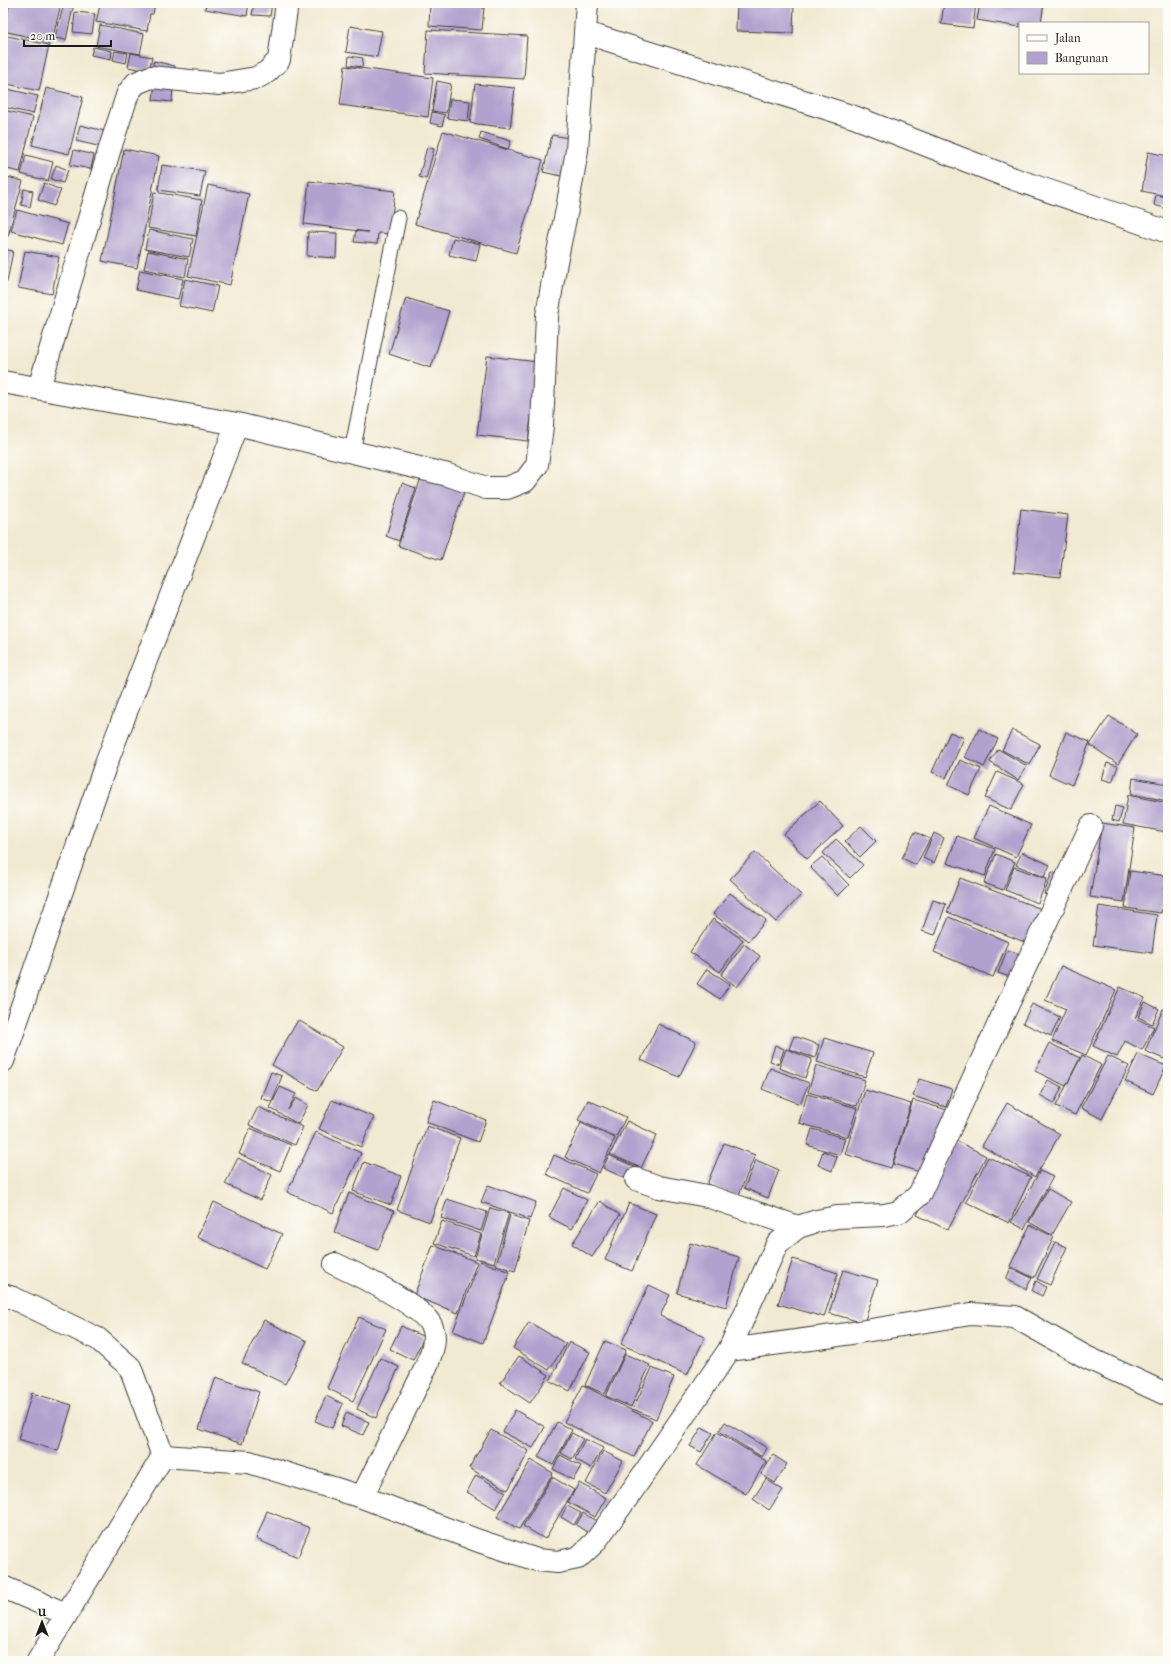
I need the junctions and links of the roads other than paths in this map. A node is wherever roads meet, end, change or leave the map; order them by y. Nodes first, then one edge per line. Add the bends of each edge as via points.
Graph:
1 (287, 3) edge
2 (587, 3) edge
3 (586, 32) junction
4 (398, 218) dead end
5 (1168, 232) edge
6 (3, 382) edge
7 (40, 388) junction
8 (237, 424) junction
9 (352, 452) junction
10 (1091, 826) dead end
11 (3, 1060) edge
12 (636, 1179) dead end
13 (798, 1227) junction
14 (335, 1264) dead end
15 (3, 1295) edge
16 (729, 1350) junction
17 (1168, 1395) edge
18 (163, 1456) junction
19 (362, 1497) junction
20 (3, 1586) edge
21 (66, 1614) junction
22 (38, 1661) edge

1 - 7 street via 279,60 267,72 256,78 219,84 151,77 136,83 128,93 101,176
2 - 3 street
3 - 5 street via 854,117 1014,179
3 - 9 street via 577,150 547,316 542,426 537,464 525,481 507,488 486,488 448,475
4 - 9 lane
6 - 7 street
7 - 8 street
8 - 9 street
8 - 11 street via 104,769
10 - 13 street via 919,1195 899,1212 837,1217
12 - 13 street via 659,1187 707,1196
13 - 16 street via 777,1244
14 - 19 street via 371,1281 414,1308 424,1315 432,1327 434,1346 426,1367
15 - 18 street via 98,1339 130,1367
16 - 17 street via 972,1314 993,1315 1015,1318 1086,1357
16 - 19 street via 595,1542 578,1558 558,1562 537,1560
18 - 19 street via 249,1462
18 - 21 street
20 - 21 street
21 - 22 street

